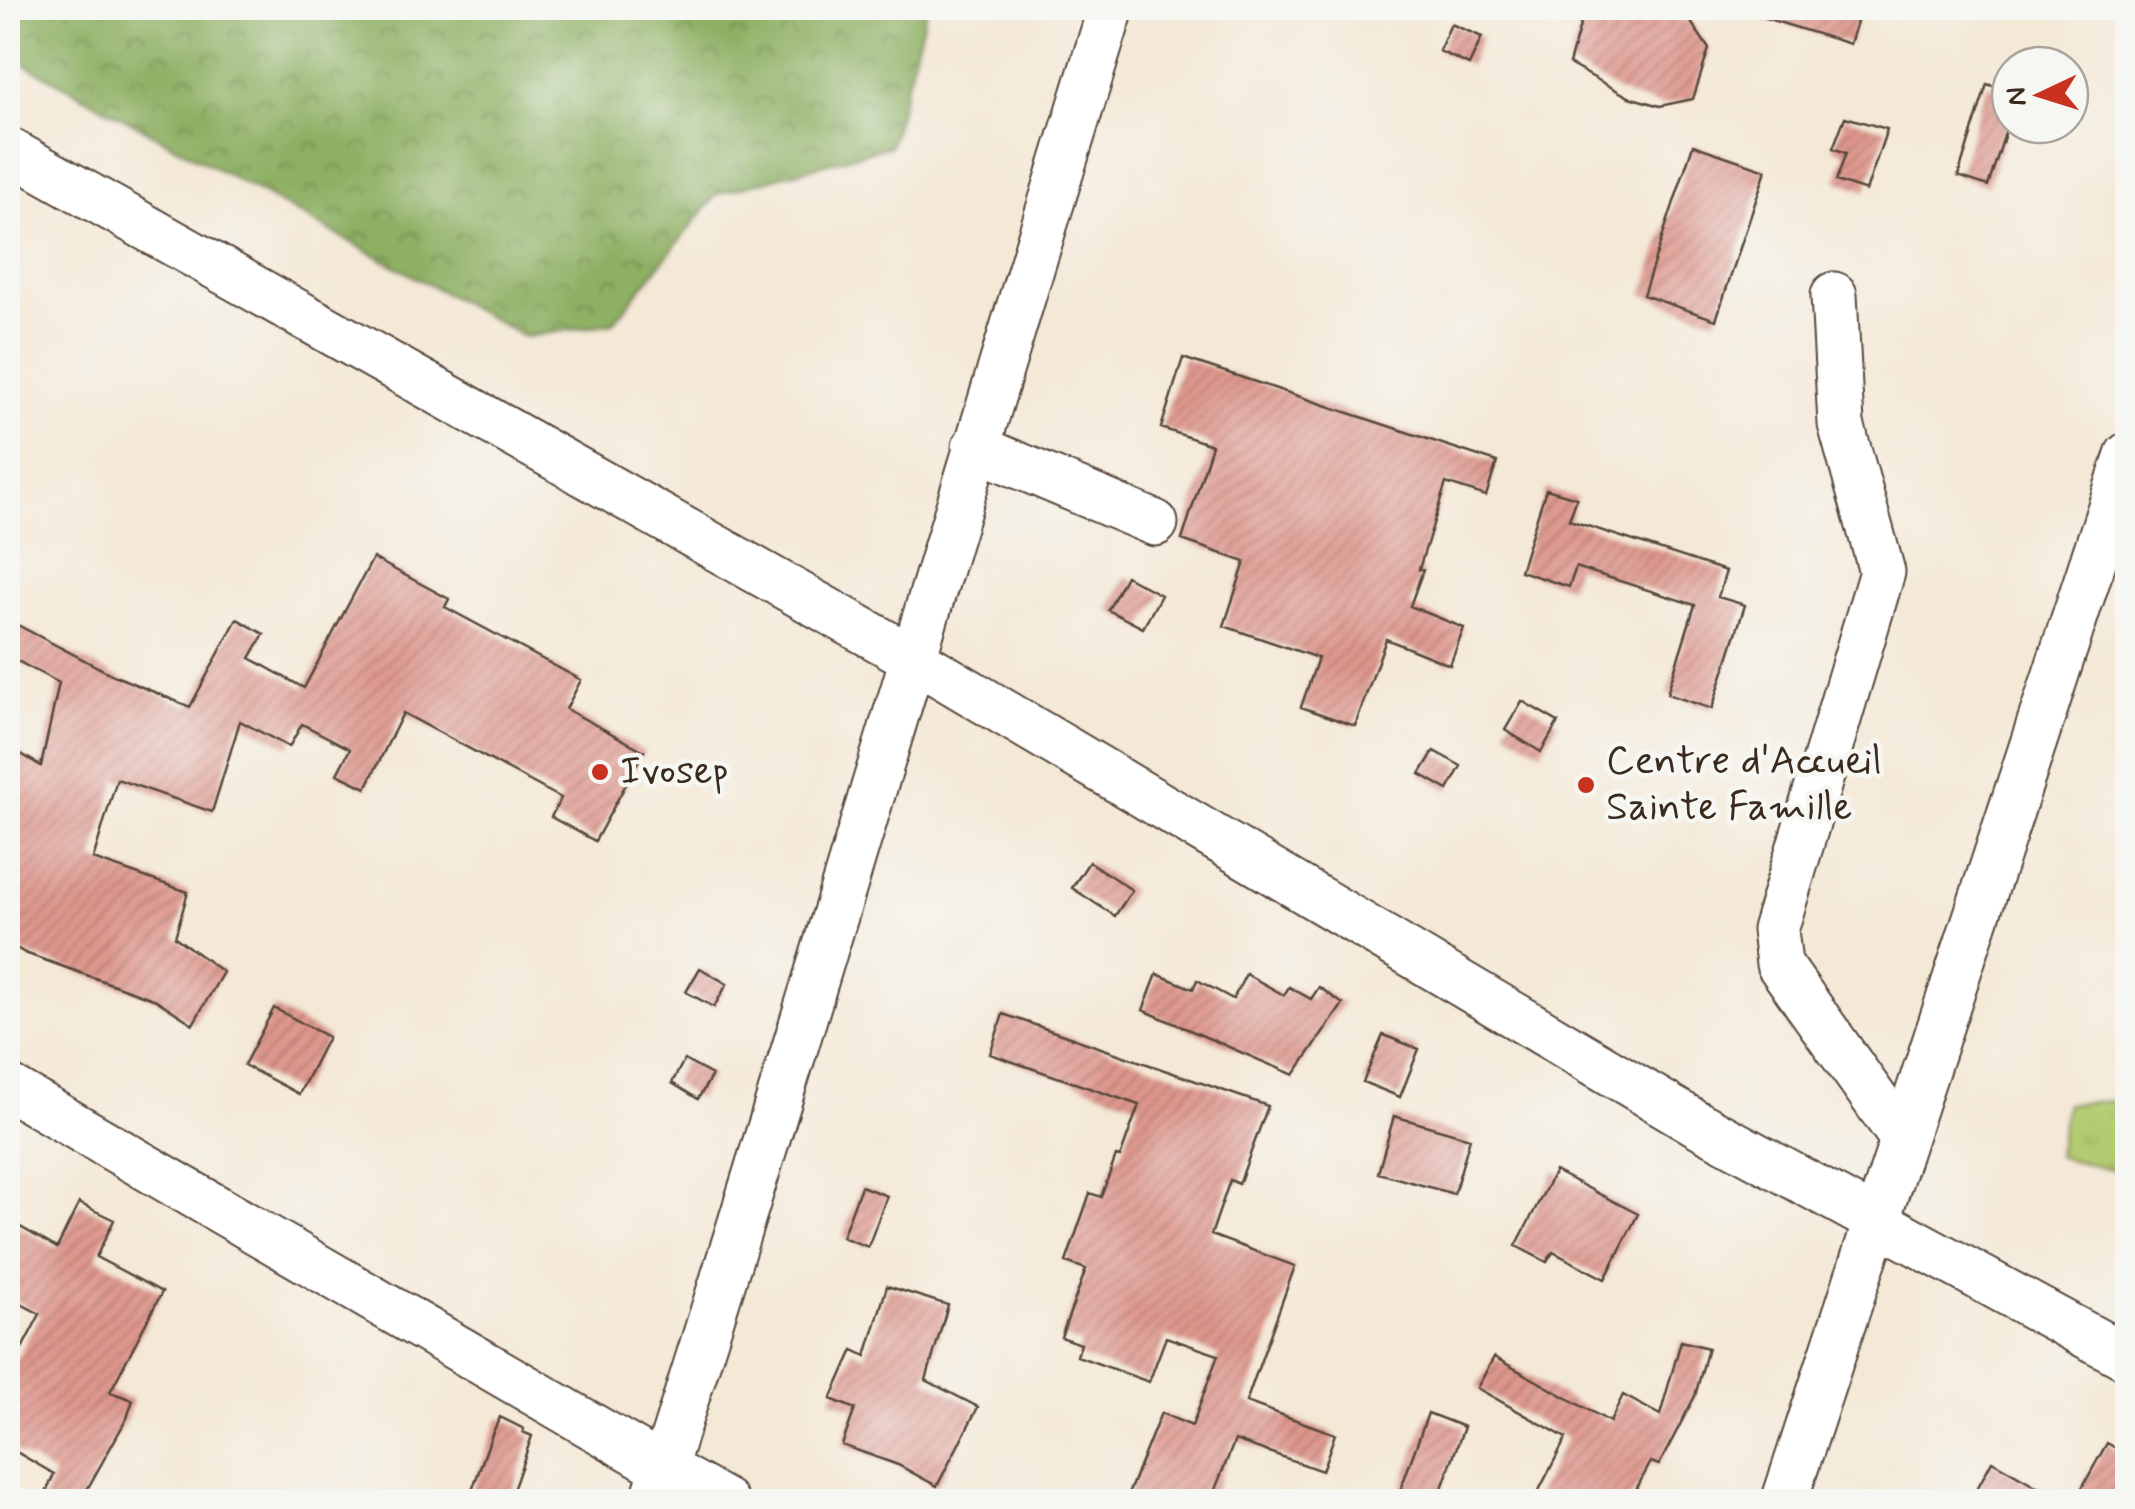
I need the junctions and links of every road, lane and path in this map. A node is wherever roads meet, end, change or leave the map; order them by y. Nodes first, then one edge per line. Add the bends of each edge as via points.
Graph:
1 (1111, 8) edge
2 (8, 150) edge
3 (1834, 294) dead end
4 (976, 447) junction
5 (2128, 456) edge
6 (1155, 523) dead end
7 (914, 660) junction
8 (8, 1088) edge
9 (1902, 1139) junction
10 (1876, 1222) junction
11 (2128, 1358) edge
12 (659, 1485) edge
13 (725, 1502) edge
14 (1784, 1502) edge

1 - 4 street
2 - 7 street
3 - 9 street via 1840,424 1882,572 1776,930 1779,964
4 - 6 street
4 - 7 street
5 - 9 street
7 - 10 street via 1696,1123
7 - 12 street
8 - 12 street
9 - 10 street
10 - 11 street
10 - 14 street
12 - 13 street

